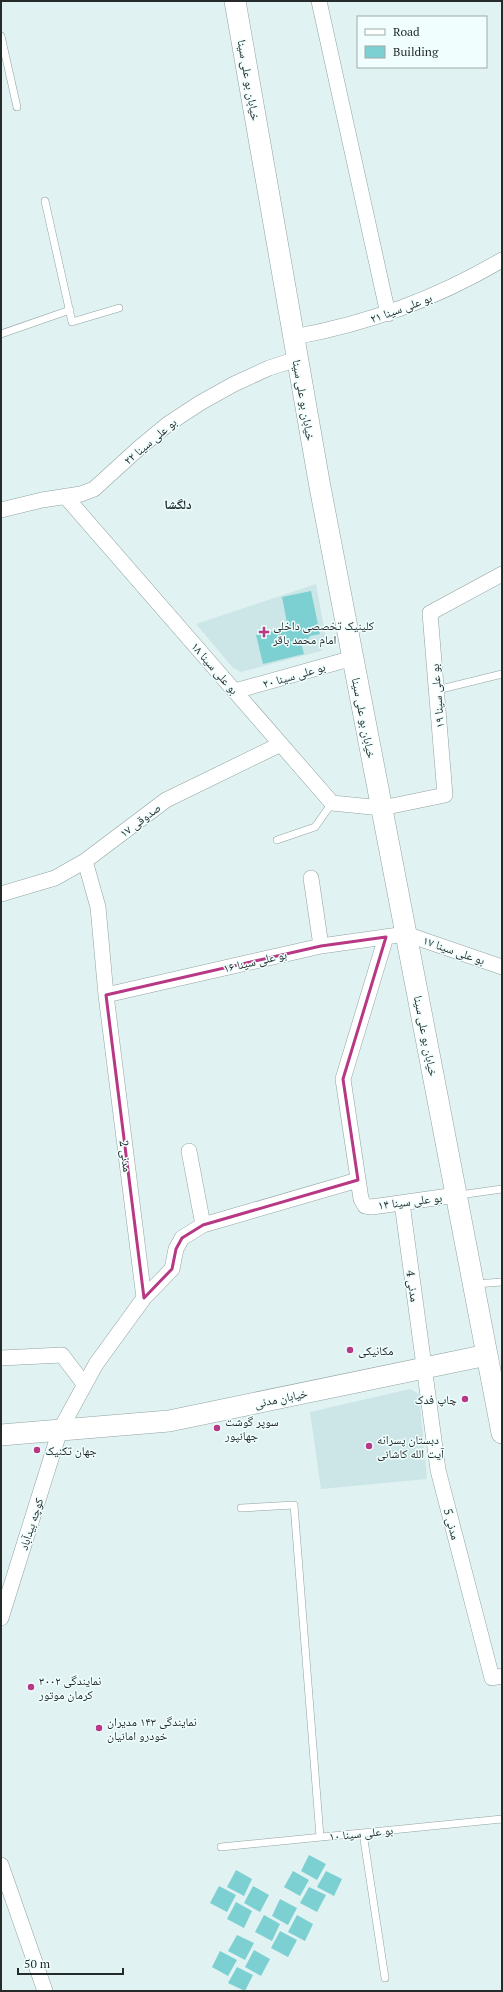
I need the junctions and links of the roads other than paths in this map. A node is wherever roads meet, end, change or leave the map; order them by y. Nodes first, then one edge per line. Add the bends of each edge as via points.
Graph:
1 (235, 1) edge
2 (319, 1) edge
3 (1, 36) edge
4 (16, 107) dead end
5 (45, 201) dead end
6 (502, 260) edge
7 (119, 308) dead end
8 (70, 310) junction
9 (388, 314) junction
10 (1, 334) edge
11 (294, 337) junction
12 (297, 359) junction
13 (65, 496) junction
14 (1, 510) edge
15 (502, 574) edge
16 (353, 658) junction
17 (502, 674) edge
18 (437, 690) junction
19 (235, 691) junction
20 (281, 744) junction
21 (332, 803) junction
22 (382, 808) junction
23 (277, 840) dead end
24 (85, 861) junction
25 (311, 878) dead end
26 (1, 894) edge
27 (396, 935) junction
28 (321, 946) junction
29 (502, 967) edge
30 (106, 995) junction
31 (189, 1151) dead end
32 (358, 1180) junction
33 (502, 1189) edge
34 (456, 1195) junction
35 (402, 1203) junction
36 (203, 1225) junction
37 (502, 1282) edge
38 (473, 1284) junction
39 (144, 1298) junction
40 (1, 1358) edge
41 (490, 1360) junction
42 (424, 1368) junction
43 (84, 1384) junction
44 (60, 1430) junction
45 (502, 1433) edge
46 (1, 1435) edge
47 (241, 1508) dead end
48 (1, 1618) edge
49 (497, 1677) edge
50 (502, 1819) edge
51 (363, 1833) junction
52 (320, 1837) junction
53 (221, 1847) dead end
54 (1, 1865) edge
55 (385, 1978) dead end
56 (45, 1991) edge

1 - 11 main road, خیابان بو علی سینا
2 - 9 street
3 - 4 lane
5 - 8 lane
6 - 9 street, بو علی سینا ۲۱ via 431,298
7 - 8 lane via 72,322
8 - 10 lane
9 - 11 street, بو علی سینا ۲۱ via 340,328
11 - 12 main road, خیابان بو علی سینا
12 - 13 street, بو علی سینا ۲۲ via 269,368 200,403 138,448 94,489
12 - 16 main road, خیابان بو علی سینا
13 - 14 street, بو علی سینا ۲۲
13 - 19 street, بو علی سینا ۱۸
15 - 18 street, بو علی سینا ۱۹ via 430,613
16 - 19 street, بو علی سینا ۲۰
16 - 22 main road, خیابان بو علی سینا
17 - 18 lane
18 - 22 street, بو علی سینا ۱۹ via 445,795
19 - 20 street, بو علی سینا ۱۸
20 - 21 street, بو علی سینا ۱۸
20 - 24 street, صدوقی ۱۷ via 166,800
21 - 22 street
21 - 23 lane via 316,827
22 - 27 main road, خیابان بو علی سینا
24 - 26 street, صدوقی ۱۷ via 55,878
24 - 30 street, مدنی 2 via 98,907
25 - 28 street
27 - 28 street, بو علی سینا ۱۶
27 - 29 street, بو علی سینا ۱۷
27 - 32 street via 343,1079
27 - 34 main road, خیابان بو علی سینا
28 - 30 street, بو علی سینا ۱۶
30 - 39 street, مدنی 2
31 - 36 street
32 - 35 street, بو علی سینا ۱۴ via 361,1199 365,1206
32 - 36 street
33 - 34 lane
34 - 35 street, بو علی سینا ۱۴
34 - 38 main road, خیابان بو علی سینا
35 - 42 street, مدنی 4
36 - 39 street via 182,1238 176,1249 172,1269
37 - 38 lane
38 - 41 main road, خیابان بو علی سینا
39 - 43 street via 110,1343
40 - 43 street via 62,1355
41 - 42 main road, خیابان مدنی
41 - 45 main road, خیابان بو علی سینا
42 - 44 main road, خیابان مدنی via 169,1420
42 - 49 street, مدنی 5 via 438,1470
43 - 44 street
44 - 46 main road, خیابان مدنی
44 - 48 street, کوچه بیدآباد
47 - 52 lane via 294,1505
50 - 51 lane, بو علی سینا ۱۰
51 - 52 lane, بو علی سینا ۱۰
51 - 55 lane
52 - 53 lane, بو علی سینا ۱۰
54 - 56 street

